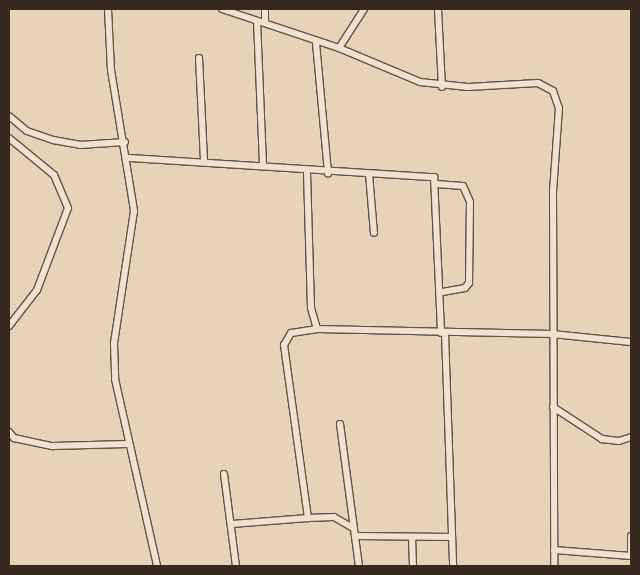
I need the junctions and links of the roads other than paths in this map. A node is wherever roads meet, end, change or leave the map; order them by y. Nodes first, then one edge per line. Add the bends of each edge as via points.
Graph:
1 (108, 9) edge
2 (222, 9) edge
3 (265, 9) edge
4 (364, 9) edge
5 (438, 9) edge
6 (257, 20) junction
7 (265, 23) junction
8 (316, 43) junction
9 (339, 48) junction
10 (199, 58) dead end
11 (442, 87) junction
12 (9, 116) edge
13 (9, 138) edge
14 (125, 142) junction
15 (129, 158) junction
16 (204, 162) junction
17 (263, 164) junction
18 (307, 172) junction
19 (328, 173) junction
20 (369, 174) junction
21 (436, 184) junction
22 (374, 233) dead end
23 (442, 292) junction
24 (9, 326) edge
25 (317, 329) junction
26 (443, 333) junction
27 (552, 334) junction
28 (631, 342) edge
29 (553, 407) junction
30 (340, 424) dead end
31 (9, 432) edge
32 (631, 437) edge
33 (12, 438) edge
34 (127, 444) junction
35 (224, 474) dead end
36 (308, 518) junction
37 (232, 524) junction
38 (353, 528) junction
39 (356, 536) junction
40 (631, 536) edge
41 (412, 537) junction
42 (452, 537) junction
43 (554, 550) junction
44 (631, 556) edge
45 (157, 566) edge
46 (236, 566) edge
47 (359, 566) edge
48 (414, 566) edge
49 (453, 566) edge
50 (554, 566) edge

1 - 14 street via 111,70
2 - 6 street
3 - 7 street
4 - 9 street
5 - 11 street
6 - 7 street
6 - 17 street
7 - 8 street
8 - 9 street
8 - 19 street
9 - 11 street via 408,78
10 - 16 street
11 - 27 street via 538,83 546,85 557,98
12 - 14 street via 27,131 53,140 80,145
13 - 24 street via 54,174 68,208 37,290
14 - 15 street
15 - 16 street
15 - 34 street via 134,228 114,351
16 - 17 street
17 - 18 street
18 - 19 street
18 - 25 street via 311,308
19 - 20 street
20 - 21 street via 428,176
20 - 22 street
21 - 23 street
21 - 23 street via 463,186 470,202 469,283 465,288
23 - 26 street
25 - 26 street
25 - 36 street via 291,333 284,345
26 - 27 street
26 - 42 street
27 - 28 street
27 - 29 street
29 - 32 street via 602,439 619,441
29 - 43 street
30 - 38 street
31 - 33 street
33 - 34 street via 79,448
34 - 45 street
35 - 37 street
36 - 37 street
36 - 38 street via 334,517
37 - 46 street
38 - 39 street
39 - 41 street
39 - 47 street
40 - 44 street
41 - 42 street
41 - 48 street
42 - 49 street
43 - 44 street
43 - 50 street

